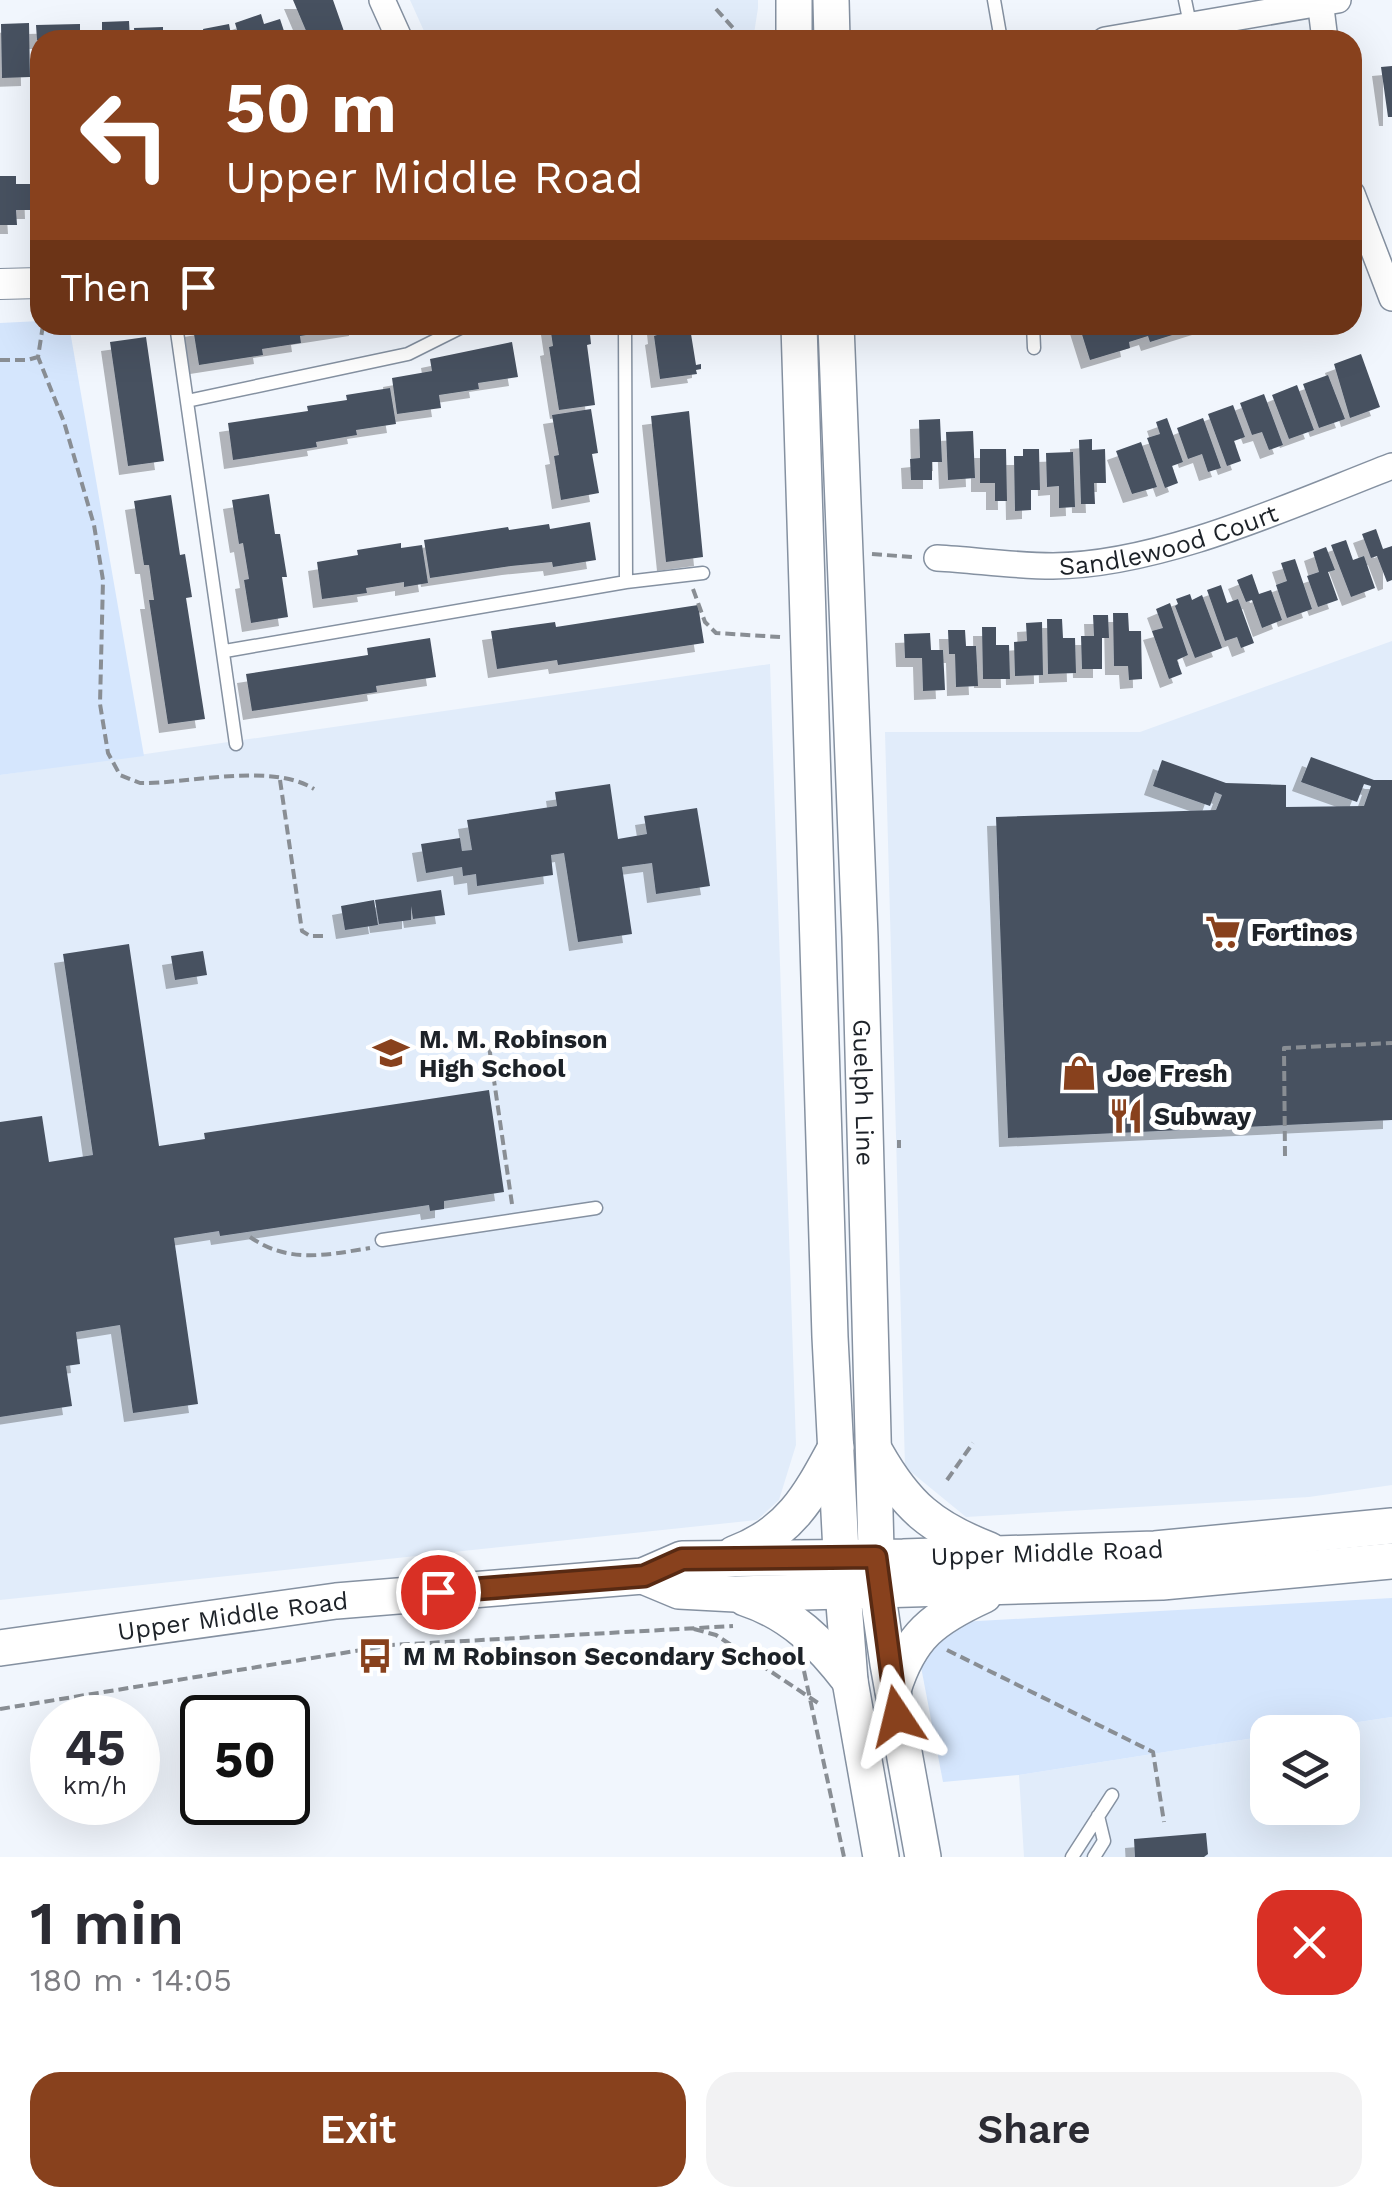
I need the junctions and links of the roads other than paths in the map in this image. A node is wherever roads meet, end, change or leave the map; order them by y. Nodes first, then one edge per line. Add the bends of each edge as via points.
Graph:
1 (382, 0) edge
2 (794, 0) edge
3 (831, 0) edge
4 (994, 0) edge
5 (1326, 1) edge
6 (1187, 12) edge
7 (396, 30) edge
8 (794, 30) edge
9 (832, 30) edge
10 (999, 30) edge
11 (1134, 30) edge
12 (1326, 30) edge
13 (1362, 220) edge
14 (30, 283) edge
15 (0, 284) edge
16 (1392, 298) edge
17 (177, 335) edge
18 (446, 335) edge
19 (625, 335) edge
20 (799, 335) edge
21 (836, 335) edge
22 (1033, 335) edge
23 (1034, 348) dead end
24 (187, 400) junction
25 (1392, 466) edge
26 (937, 558) road end
27 (696, 574) road end
28 (626, 582) junction
29 (225, 651) junction
30 (850, 678) junction
31 (810, 680) junction
32 (236, 744) dead end
33 (596, 1208) dead end
34 (382, 1240) road end
35 (837, 1446) junction
36 (875, 1451) junction
37 (1392, 1526) edge
38 (724, 1558) junction
39 (1392, 1562) edge
40 (1001, 1570) junction
41 (859, 1573) junction
42 (644, 1576) junction
43 (739, 1610) junction
44 (0, 1648) edge
45 (850, 1682) junction
46 (893, 1690) junction
47 (1112, 1795) dead end
48 (1098, 1816) junction
49 (882, 1857) edge
50 (923, 1857) edge
51 (1072, 1857) edge
52 (1094, 1857) edge

1 - 7 street
2 - 8 main road
3 - 9 main road
4 - 10 lane
5 - 6 street
5 - 12 street
6 - 11 street
13 - 16 street
14 - 15 street
17 - 24 lane
18 - 24 lane via 408,354
19 - 28 lane
20 - 31 main road, Guelph Line
21 - 30 main road, Guelph Line
22 - 23 lane
24 - 29 lane
25 - 26 street, Sandlewood Court via 1243,524 1146,553 1054,566
27 - 28 lane
28 - 29 lane
29 - 32 lane
30 - 31 main road
30 - 36 main road, Guelph Line
31 - 35 main road, Guelph Line
33 - 34 lane
35 - 38 main road via 792,1518
35 - 41 main road, Guelph Line
36 - 40 main road via 924,1517
36 - 41 main road, Guelph Line
37 - 40 main road, Upper Middle Road
38 - 41 main road, Upper Middle Road
38 - 42 main road, Upper Middle Road via 682,1559
39 - 40 main road, Upper Middle Road via 1162,1582
40 - 41 main road, Upper Middle Road
40 - 46 main road via 923,1631
41 - 43 main road, Upper Middle Road
41 - 45 main road, Guelph Line
41 - 46 main road, Guelph Line
42 - 43 main road, Upper Middle Road
42 - 44 main road, Upper Middle Road via 336,1601
43 - 45 main road via 771,1606 815,1639
45 - 49 main road, Guelph Line
46 - 50 main road, Guelph Line
47 - 48 lane
48 - 51 lane
48 - 52 lane via 1104,1841

